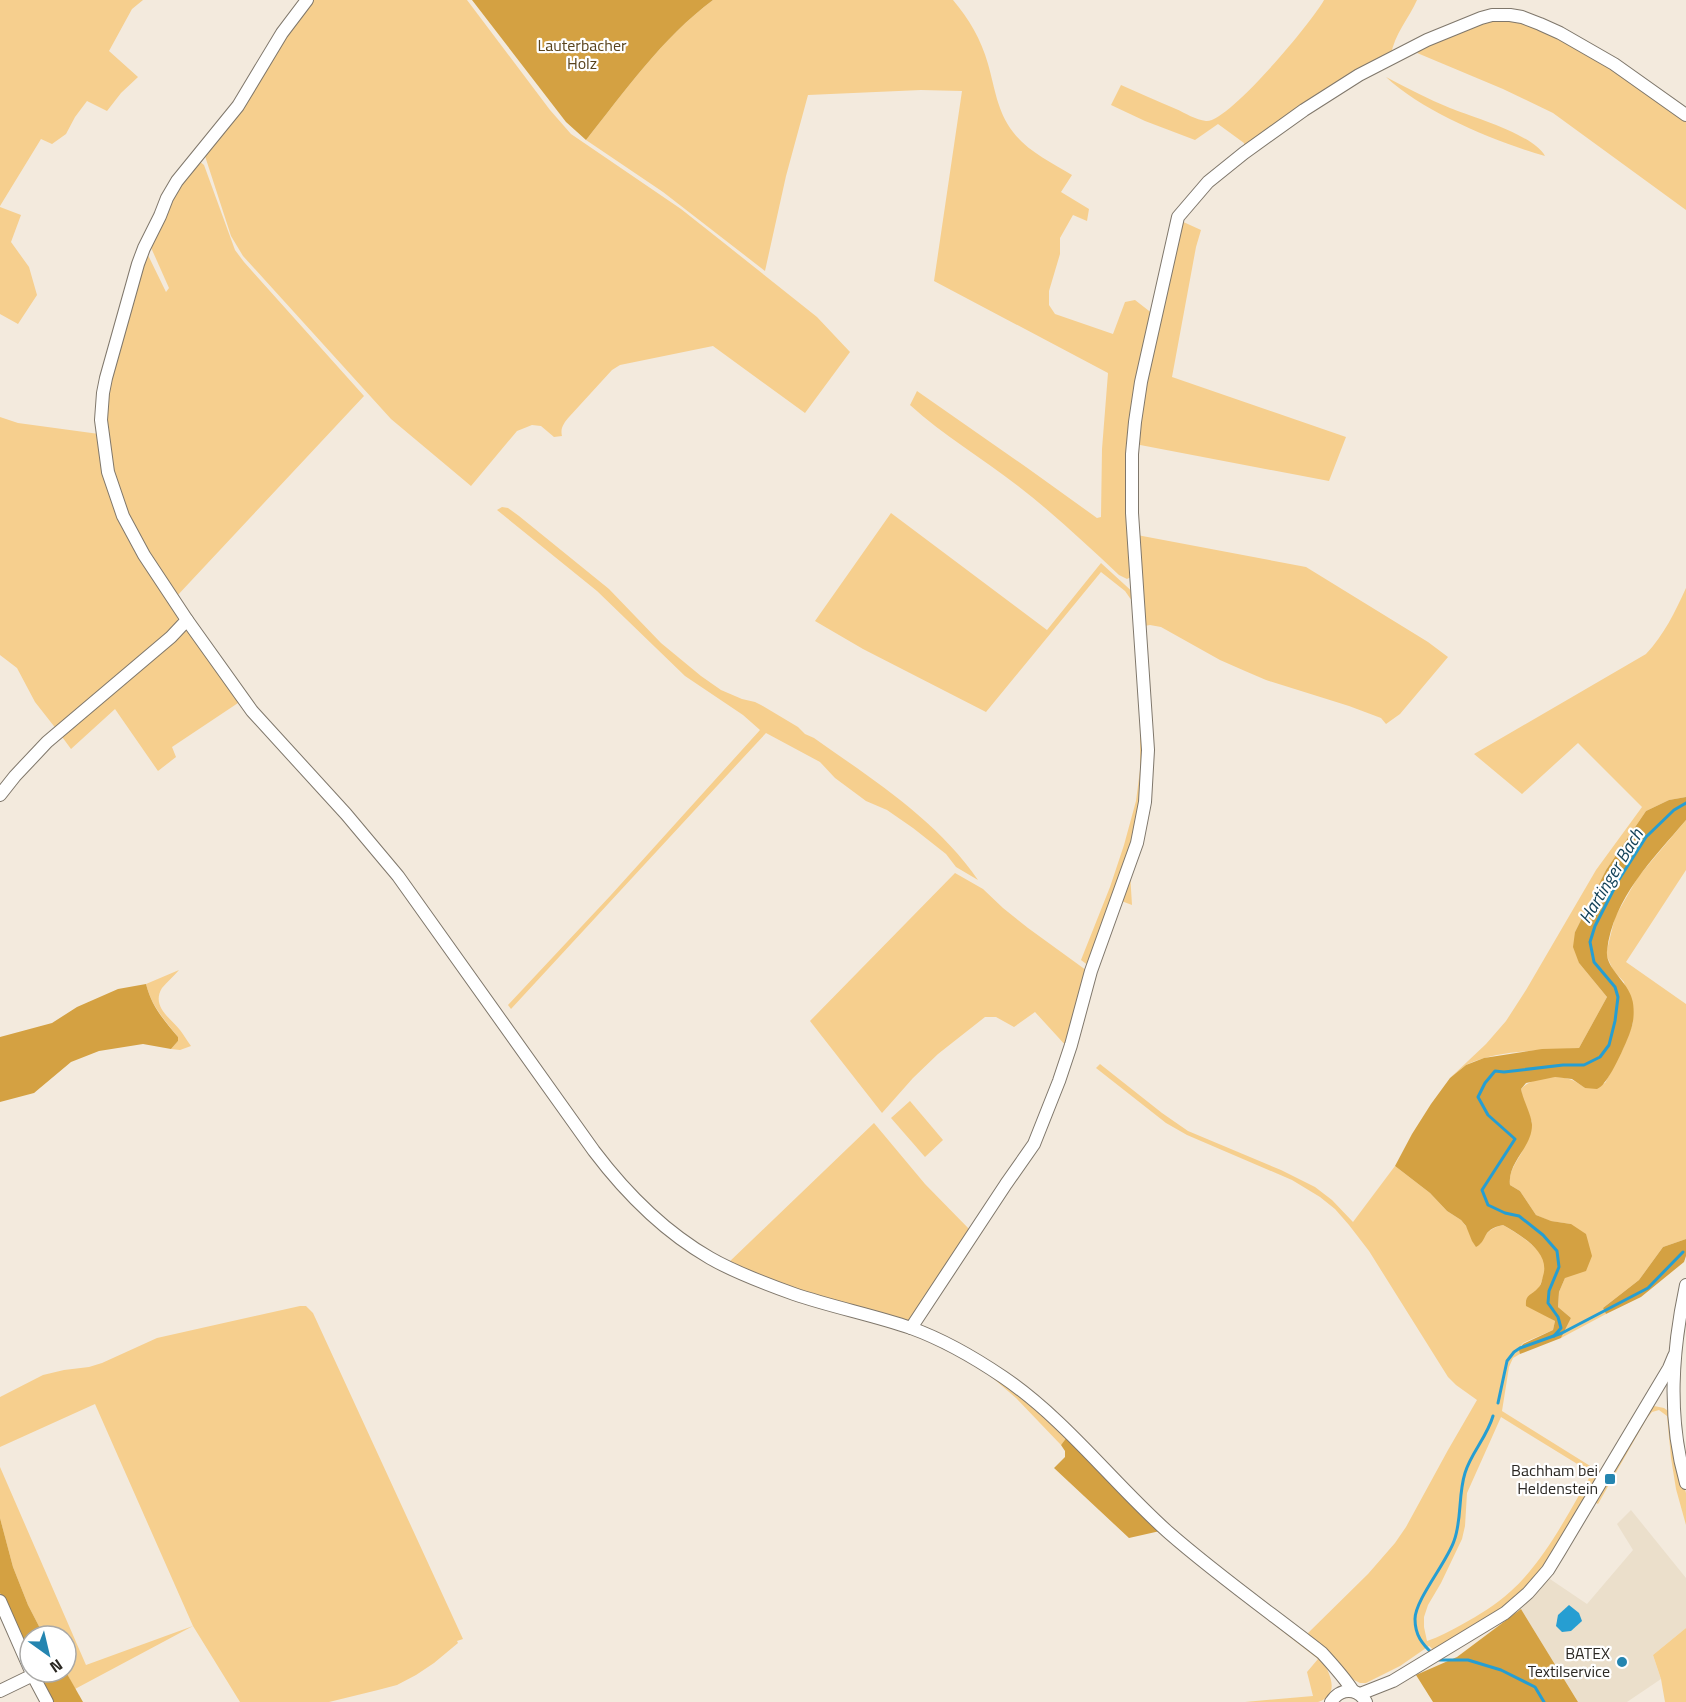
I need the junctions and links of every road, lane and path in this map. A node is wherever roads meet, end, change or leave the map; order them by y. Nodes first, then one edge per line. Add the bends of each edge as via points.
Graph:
1 (307, 0) edge
2 (1686, 115) edge
3 (186, 620) junction
4 (0, 795) edge
5 (1686, 1285) edge
6 (911, 1328) junction
7 (1674, 1356) junction
8 (1647, 1405) junction
9 (1674, 1410) junction
10 (1686, 1483) edge
11 (0, 1601) edge
12 (18, 1642) edge
13 (1332, 1666) junction
14 (18, 1680) edge
15 (1393, 1681) junction
16 (37, 1684) edge
17 (0, 1691) edge
18 (1360, 1696) edge
19 (1333, 1699) edge
20 (47, 1702) edge
21 (1372, 1702) edge

1 - 3 street via 238,106 169,194 138,264 103,393 103,445 114,494 134,538
2 - 6 street via 1614,64 1560,33 1522,18 1492,15 1427,40 1359,75 1304,110 1208,183 1178,217 1141,382 1132,454 1132,513 1148,750 1140,831 1091,971 1059,1081 1034,1144
3 - 4 street via 47,742
3 - 6 street via 252,711 399,876 622,1186 679,1236 711,1258 767,1284
5 - 7 street
6 - 13 street via 970,1357 1027,1394 1169,1532 1322,1653
7 - 8 street
7 - 9 street
8 - 9 street via 1661,1401
8 - 15 street via 1559,1552 1528,1593 1505,1613
9 - 10 street
11 - 12 street
13 - 18 street
13 - 19 street
14 - 17 street
15 - 18 street
15 - 21 street
16 - 20 street
18 - 19 street via 1345,1691

